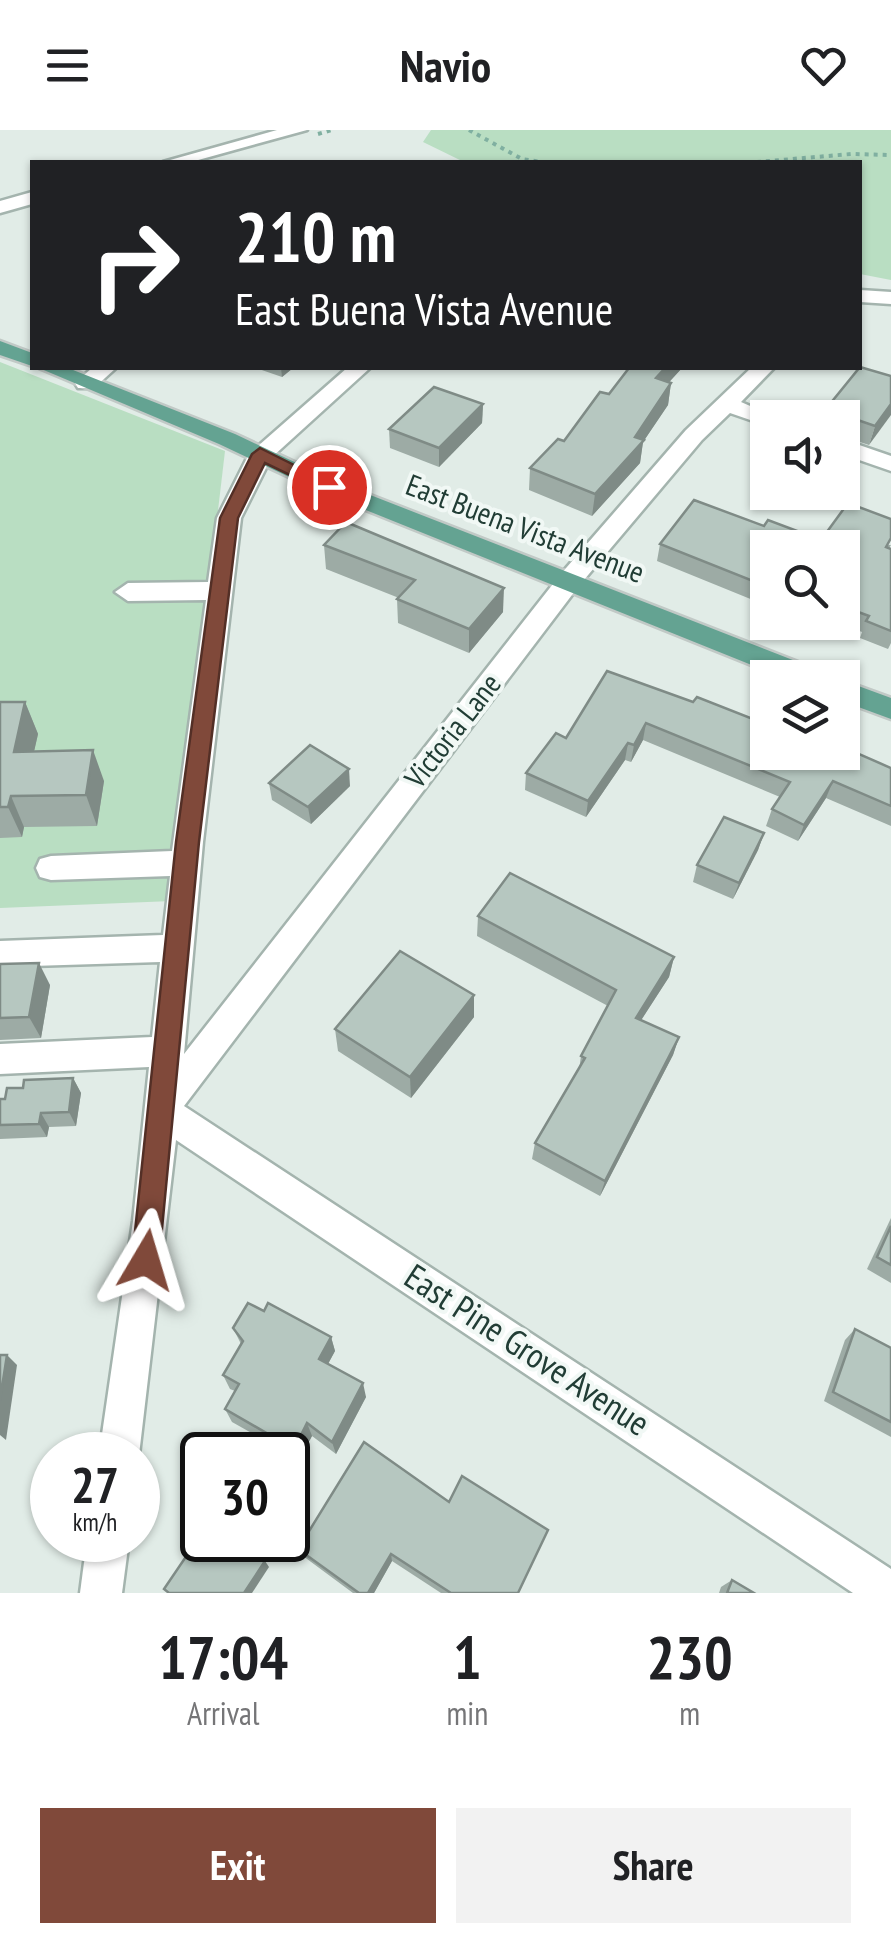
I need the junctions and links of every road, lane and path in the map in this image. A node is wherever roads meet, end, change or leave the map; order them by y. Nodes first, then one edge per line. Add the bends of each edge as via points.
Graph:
1 (298, 130) edge
2 (469, 130) edge
3 (891, 155) edge
4 (180, 160) edge
5 (533, 160) edge
6 (795, 160) edge
7 (30, 199) edge
8 (0, 207) edge
9 (862, 296) edge
10 (891, 298) edge
11 (0, 347) edge
12 (30, 359) edge
13 (63, 370) edge
14 (357, 370) edge
15 (761, 370) edge
16 (95, 375) edge
17 (727, 404) junction
18 (750, 412) edge
19 (860, 453) edge
20 (260, 454) junction
21 (891, 464) edge
22 (569, 582) junction
23 (128, 592) dead end
24 (218, 592) junction
25 (766, 660) edge
26 (860, 697) edge
27 (891, 709) edge
28 (186, 863) junction
29 (51, 868) dead end
30 (177, 948) junction
31 (0, 954) edge
32 (167, 1051) junction
33 (0, 1059) edge
34 (162, 1110) junction
35 (123, 1432) edge
36 (105, 1562) edge
37 (101, 1593) edge
38 (890, 1593) edge

1 - 4 street
2 - 5 path
3 - 6 path
7 - 8 street
9 - 10 street
11 - 12 main road
13 - 16 main road, East Buena Vista Avenue
14 - 20 street
15 - 17 street, Victoria Lane
16 - 20 main road, East Buena Vista Avenue
17 - 18 street
17 - 22 street, Victoria Lane
19 - 21 street
20 - 22 main road, East Buena Vista Avenue
20 - 24 street via 229,518
22 - 25 main road, East Buena Vista Avenue
22 - 34 street, Victoria Lane
23 - 24 street
24 - 28 street
26 - 27 main road
28 - 29 street
28 - 30 street
30 - 31 street
30 - 32 street
32 - 33 street
32 - 34 street
34 - 35 street
34 - 38 street, East Pine Grove Avenue
36 - 37 street

